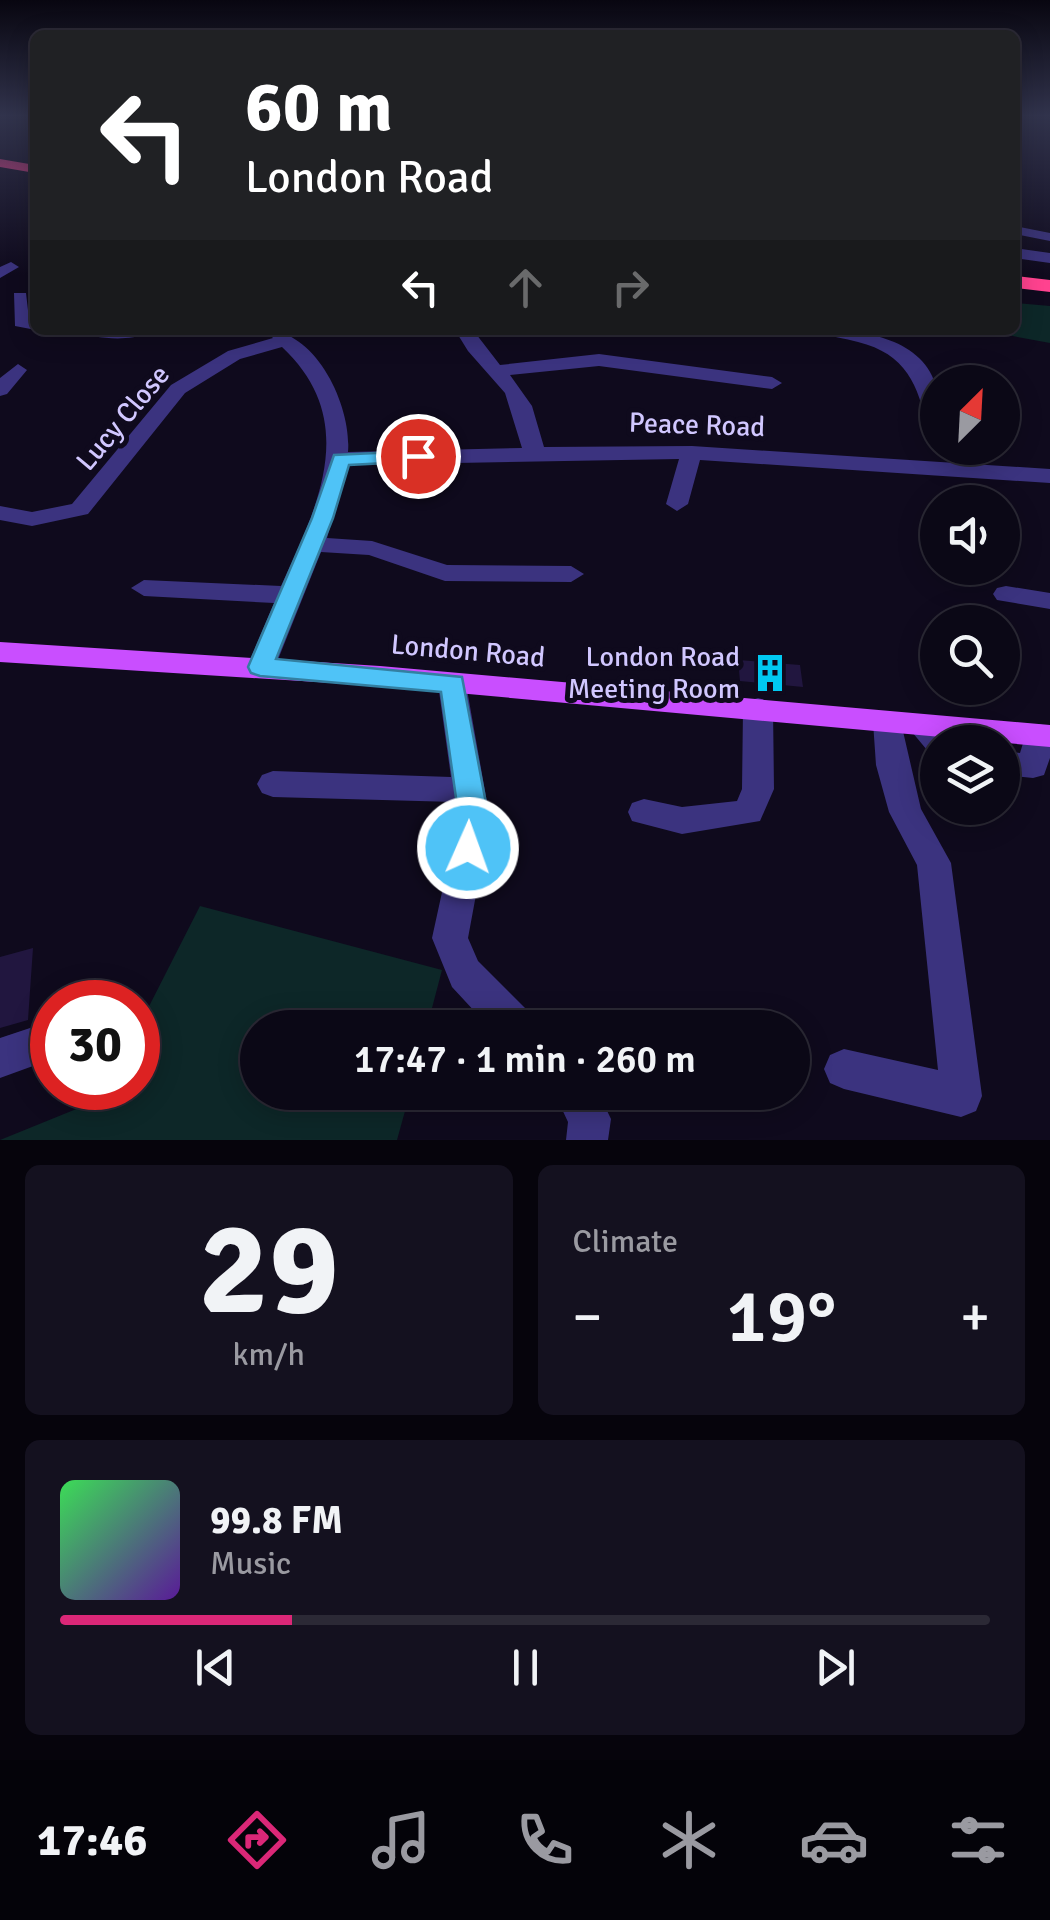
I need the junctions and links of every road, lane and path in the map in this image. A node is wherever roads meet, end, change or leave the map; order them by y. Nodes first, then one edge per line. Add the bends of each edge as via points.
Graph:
1 (0, 178) edge
2 (29, 184) edge
3 (1020, 231) edge
4 (1050, 237) edge
5 (1020, 254) edge
6 (1050, 258) edge
7 (1020, 283) edge
8 (1050, 286) edge
9 (28, 295) edge
10 (1020, 297) edge
11 (0, 300) edge
12 (1050, 300) edge
13 (30, 325) edge
14 (280, 335) edge
15 (466, 335) edge
16 (850, 335) edge
17 (18, 370) dead end
18 (920, 370) edge
19 (495, 371) junction
20 (772, 383) dead end
21 (0, 390) edge
22 (534, 452) junction
23 (692, 452) junction
24 (920, 457) edge
25 (340, 459) junction
26 (985, 465) edge
27 (1050, 476) edge
28 (677, 504) dead end
29 (0, 513) edge
30 (313, 544) junction
31 (571, 574) dead end
32 (144, 588) dead end
33 (290, 594) junction
34 (1006, 594) dead end
35 (1050, 601) edge
36 (0, 652) edge
37 (260, 667) junction
38 (452, 684) junction
39 (758, 709) junction
40 (916, 730) edge
41 (1045, 735) edge
42 (1020, 765) edge
43 (273, 784) dead end
44 (468, 790) junction
45 (644, 812) dead end
46 (499, 1010) edge
47 (844, 1070) dead end
48 (585, 1110) edge
49 (587, 1140) edge

1 - 2 highway
3 - 4 street
5 - 6 street
7 - 8 highway
9 - 11 street
9 - 13 street via 21,322
10 - 12 highway
14 - 25 street via 330,400
14 - 29 street, Lucy Close via 178,388 80,509 32,518
15 - 19 street
16 - 18 street via 880,342
17 - 21 street
19 - 20 street via 599,360
19 - 22 street via 523,409
22 - 23 street, Peace Road
22 - 25 street, Peace Road
23 - 24 street, Peace Road
23 - 28 street
25 - 30 street
26 - 27 street, Peace Road
30 - 31 street via 372,548 445,573
30 - 33 street
32 - 33 street
33 - 37 street
34 - 35 street
36 - 37 main road, London Road
37 - 38 main road, London Road
38 - 39 main road, London Road
38 - 44 street
39 - 40 main road, London Road
39 - 45 street via 758,788 748,812 710,819
40 - 41 main road, London Road
40 - 47 street via 892,764 905,812 934,863 961,1096
41 - 42 street via 1033,766
43 - 44 street
44 - 46 street via 474,819 450,938 465,974
48 - 49 street

